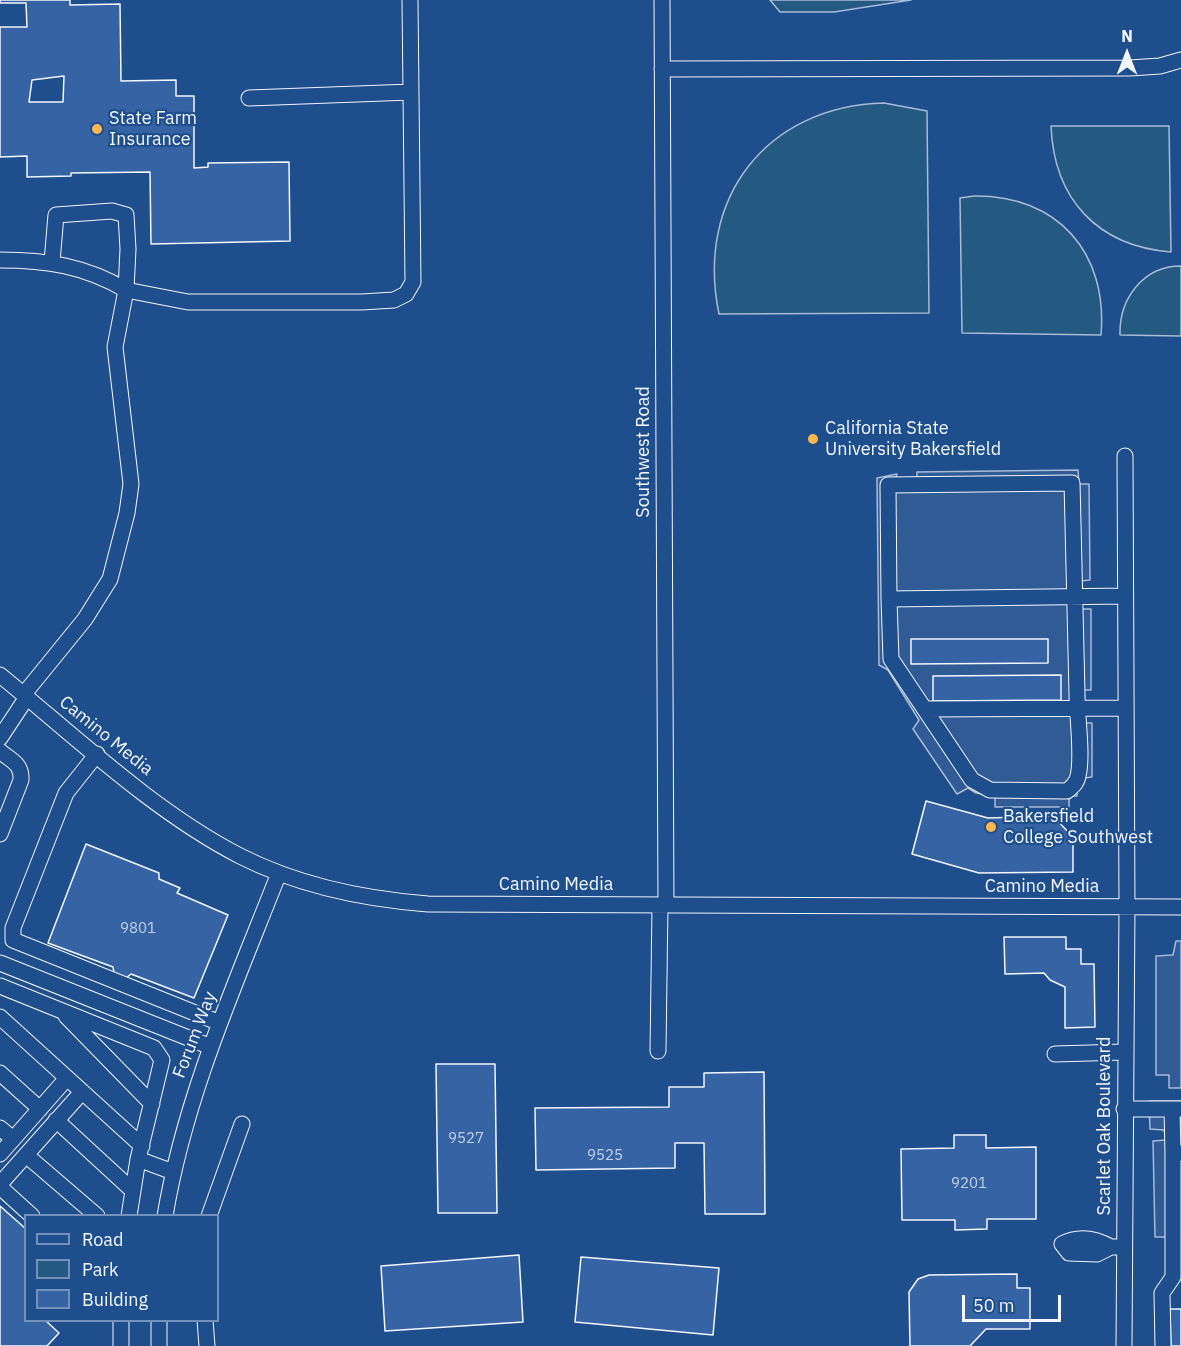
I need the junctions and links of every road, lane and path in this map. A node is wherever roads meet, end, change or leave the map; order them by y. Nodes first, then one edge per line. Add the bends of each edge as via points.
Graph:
1 (410, 0) edge
2 (662, 0) edge
3 (1181, 60) edge
4 (662, 69) junction
5 (411, 92) junction
6 (249, 98) dead end
7 (0, 260) edge
8 (52, 262) junction
9 (126, 290) junction
10 (1125, 456) dead end
11 (1075, 596) junction
12 (1125, 596) junction
13 (889, 599) junction
14 (0, 675) edge
15 (25, 695) junction
16 (1077, 708) junction
17 (1126, 708) junction
18 (925, 709) junction
19 (0, 738) edge
20 (0, 752) edge
21 (97, 754) junction
22 (0, 834) edge
23 (279, 873) junction
24 (663, 905) junction
25 (1127, 906) junction
26 (1181, 906) edge
27 (0, 963) edge
28 (0, 987) edge
29 (62, 1012) junction
30 (0, 1017) edge
31 (220, 1023) junction
32 (211, 1047) junction
33 (658, 1051) dead end
34 (1124, 1052) junction
35 (1055, 1054) dead end
36 (0, 1073) edge
37 (68, 1078) junction
38 (82, 1092) junction
39 (152, 1104) junction
40 (40, 1109) junction
41 (1124, 1109) junction
42 (1177, 1109) edge
43 (56, 1120) junction
44 (242, 1124) dead end
45 (0, 1128) edge
46 (13, 1140) junction
47 (140, 1153) junction
48 (1177, 1153) edge
49 (0, 1154) edge
50 (26, 1155) junction
51 (173, 1172) junction
52 (0, 1185) edge
53 (132, 1190) junction
54 (31, 1214) edge
55 (96, 1214) edge
56 (129, 1214) edge
57 (165, 1214) edge
58 (208, 1214) edge
59 (1060, 1244) dead end
60 (1118, 1247) junction
61 (120, 1322) edge
62 (159, 1322) edge
63 (205, 1322) edge
64 (120, 1346) edge
65 (159, 1346) edge
66 (207, 1346) edge
67 (1124, 1346) edge
68 (1163, 1346) edge

1 - 5 street
2 - 4 street, Southwest Road
3 - 4 street via 1130,68
4 - 24 street, Southwest Road
5 - 6 street
5 - 9 street via 413,282 406,294 394,300 362,302 188,302
7 - 8 street
8 - 9 street via 100,275
8 - 9 street via 56,214 112,211 126,215
9 - 15 street via 115,347 131,484 127,513 110,579 85,619
10 - 12 street, Scarlet Oak Boulevard
11 - 12 street
11 - 13 street
11 - 13 street via 1072,483 888,485
11 - 16 street
12 - 17 street, Scarlet Oak Boulevard
13 - 18 street via 891,658
14 - 15 street, Camino Media
15 - 19 street
15 - 21 street, Camino Media
16 - 17 street
16 - 18 street
16 - 18 street via 1078,776 1067,791 999,791 980,786 972,780
17 - 25 street, Scarlet Oak Boulevard
20 - 22 street via 22,771
21 - 23 street, Camino Media via 179,819
21 - 31 street via 66,793 13,928 13,940
23 - 24 street, Camino Media via 396,902
23 - 31 street, Forum Way
24 - 25 street, Camino Media
24 - 33 street, Southwest Road
25 - 26 street, Camino Media
25 - 34 street, Scarlet Oak Boulevard
27 - 32 street
28 - 29 street
29 - 39 street
29 - 39 street via 154,1048 162,1060
30 - 37 street
31 - 32 street, Forum Way
32 - 51 street, Forum Way
34 - 35 street
34 - 41 street, Scarlet Oak Boulevard
36 - 40 street
37 - 38 street
37 - 40 street
38 - 43 street
38 - 47 street
39 - 47 street
40 - 46 street
41 - 42 street
41 - 60 street, Scarlet Oak Boulevard
42 - 48 street
43 - 50 street
43 - 53 street
44 - 58 street
45 - 46 street
46 - 49 street
47 - 51 street
47 - 53 street
48 - 68 street via 1173,1277 1162,1293
50 - 52 street
50 - 55 street
51 - 57 street, Forum Way
52 - 54 street
53 - 56 street
59 - 60 street via 1072,1239 1097,1239
60 - 67 street, Scarlet Oak Boulevard
61 - 64 street
62 - 65 street
63 - 66 street

